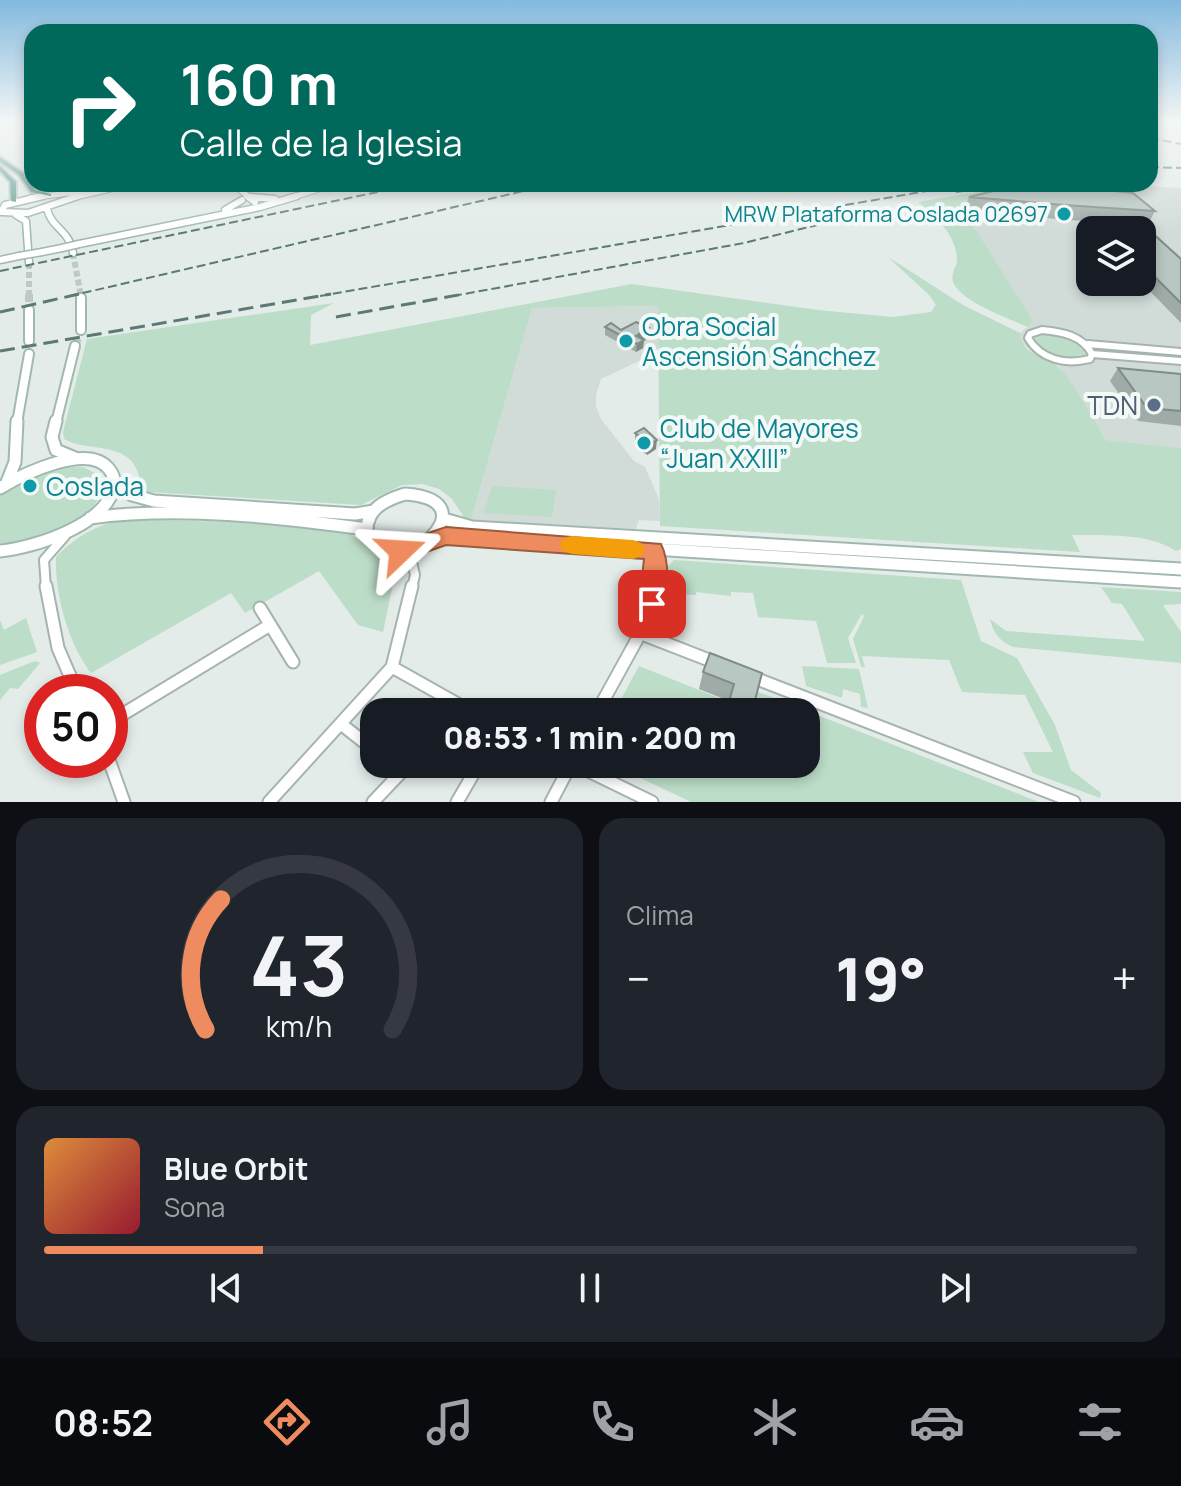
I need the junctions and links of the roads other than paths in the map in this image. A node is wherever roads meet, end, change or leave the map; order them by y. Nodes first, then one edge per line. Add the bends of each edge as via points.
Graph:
1 (0, 159) edge
2 (0, 168) edge
3 (24, 178) edge
4 (36, 192) edge
5 (91, 192) edge
6 (243, 192) edge
7 (244, 192) edge
8 (303, 192) edge
9 (306, 192) edge
10 (251, 197) junction
11 (288, 197) junction
12 (54, 198) junction
13 (242, 200) junction
14 (14, 201) junction
15 (253, 207) junction
16 (2, 209) edge
17 (47, 209) junction
18 (16, 215) junction
19 (192, 218) junction
20 (79, 244) junction
21 (73, 253) tunnel mouth
22 (0, 260) edge
23 (29, 263) tunnel mouth
24 (81, 298) tunnel mouth
25 (29, 310) tunnel mouth
26 (81, 330) tunnel mouth
27 (29, 341) dead end
28 (1086, 344) junction
29 (75, 346) tunnel mouth
30 (1181, 352) edge
31 (29, 354) dead end
32 (1092, 354) junction
33 (1181, 361) edge
34 (78, 459) junction
35 (114, 483) junction
36 (2, 486) edge
37 (374, 511) junction
38 (90, 518) junction
39 (444, 519) junction
40 (77, 527) junction
41 (366, 529) junction
42 (432, 539) junction
43 (653, 544) junction
44 (409, 550) junction
45 (0, 551) edge
46 (1181, 569) edge
47 (1181, 582) edge
48 (260, 608) dead end
49 (270, 625) junction
50 (642, 634) junction
51 (293, 662) dead end
52 (723, 665) edge
53 (392, 667) junction
54 (736, 670) edge
55 (67, 674) edge
56 (438, 698) edge
57 (605, 698) edge
58 (128, 711) edge
59 (341, 724) junction
60 (360, 739) edge
61 (115, 778) edge
62 (392, 778) edge
63 (471, 778) edge
64 (565, 778) edge
65 (602, 778) edge
66 (124, 802) edge
67 (269, 802) edge
68 (373, 802) edge
69 (457, 802) edge
70 (551, 802) edge
71 (652, 802) edge
72 (1074, 802) edge

1 - 3 main road
2 - 14 main road via 13,182
4 - 12 main road
5 - 12 main road
6 - 13 main road
7 - 10 main road
8 - 11 main road
9 - 15 main road
10 - 11 main road
10 - 15 main road
11 - 15 main road
12 - 14 main road
12 - 17 main road
13 - 15 main road
13 - 19 main road
14 - 16 main road
15 - 19 main road
15 - 20 main road
16 - 18 main road
17 - 18 main road
17 - 21 main road via 50,220 72,237
18 - 23 main road via 28,227
19 - 20 main road
20 - 22 main road, bridge
24 - 26 main road
25 - 27 main road
28 - 30 street
28 - 32 street
28 - 32 street via 1051,330 1035,331 1028,338 1037,350 1059,360 1082,361
29 - 34 main road via 52,437 56,450
31 - 36 main road via 16,430 17,463
32 - 33 street
34 - 35 main road via 106,465
34 - 36 main road via 42,466
35 - 37 main road via 132,495 167,503
35 - 38 main road
37 - 39 main road via 387,500 414,493 437,500
37 - 41 main road
38 - 40 main road
38 - 41 main road via 141,511
39 - 42 main road
39 - 43 main road via 472,527
40 - 45 main road via 37,545
40 - 55 street via 51,551 43,570
41 - 44 main road via 381,549
42 - 43 main road
42 - 44 main road
43 - 46 main road
43 - 47 main road
43 - 50 street via 652,604
44 - 53 street via 415,575
48 - 49 street
49 - 51 street
49 - 58 street
50 - 52 street
50 - 57 street
53 - 56 street
53 - 59 street
54 - 72 street
59 - 60 street
59 - 67 street
61 - 66 street
62 - 68 street
63 - 69 street
64 - 70 street
65 - 71 street

